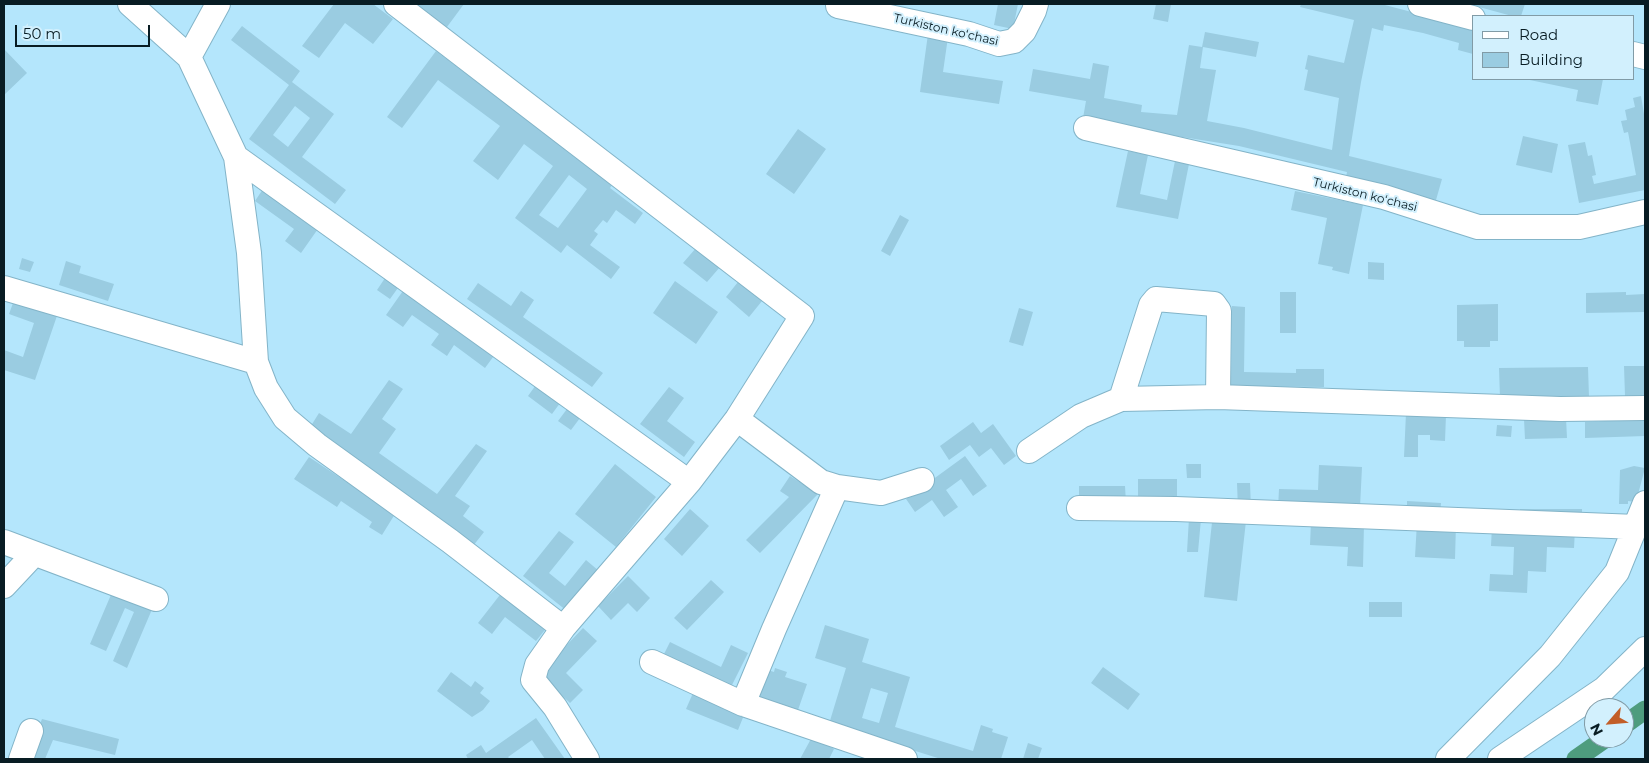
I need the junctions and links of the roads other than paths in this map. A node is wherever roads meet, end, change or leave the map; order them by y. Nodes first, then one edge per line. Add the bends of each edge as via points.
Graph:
1 (130, 4) edge
2 (218, 4) edge
3 (396, 4) edge
4 (835, 4) edge
5 (1036, 4) edge
6 (1420, 4) edge
7 (1472, 18) edge
8 (189, 57) junction
9 (1086, 128) dead end
10 (236, 157) junction
11 (1645, 212) edge
12 (4, 288) edge
13 (256, 362) junction
14 (1218, 397) junction
15 (1121, 399) junction
16 (1645, 408) edge
17 (737, 419) junction
18 (1029, 451) dead end
19 (922, 480) dead end
20 (689, 482) junction
21 (837, 487) junction
22 (1645, 503) edge
23 (1079, 508) dead end
24 (1637, 527) junction
25 (4, 542) edge
26 (34, 554) junction
27 (4, 586) edge
28 (156, 599) dead end
29 (564, 628) junction
30 (1645, 649) edge
31 (652, 662) dead end
32 (743, 704) junction
33 (31, 731) dead end
34 (21, 759) edge
35 (587, 759) edge
36 (905, 759) edge
37 (1448, 759) edge
38 (1500, 759) edge

1 - 8 street
2 - 8 street
3 - 17 street via 802,316
4 - 5 street, Turkiston koʻchasi via 969,34 999,44 1014,41 1024,31
6 - 7 street
8 - 10 street
9 - 11 street, Turkiston koʻchasi via 1384,197 1478,227 1578,226
10 - 13 street via 249,253
10 - 20 street
12 - 13 street
13 - 29 street via 266,388 285,418
14 - 15 street
14 - 15 street via 1219,311 1214,304 1156,299 1151,305
14 - 16 street via 1560,409
15 - 18 street via 1081,416
17 - 20 street
17 - 21 street via 821,482
19 - 21 street via 880,493
20 - 29 street
21 - 32 street
22 - 24 street
23 - 24 street via 1176,508
24 - 37 street via 1617,572 1550,656
25 - 26 street
26 - 27 street
26 - 28 street
29 - 35 street via 537,666 533,680 555,707
30 - 38 street via 1604,689
31 - 32 street
32 - 36 street
33 - 34 street

